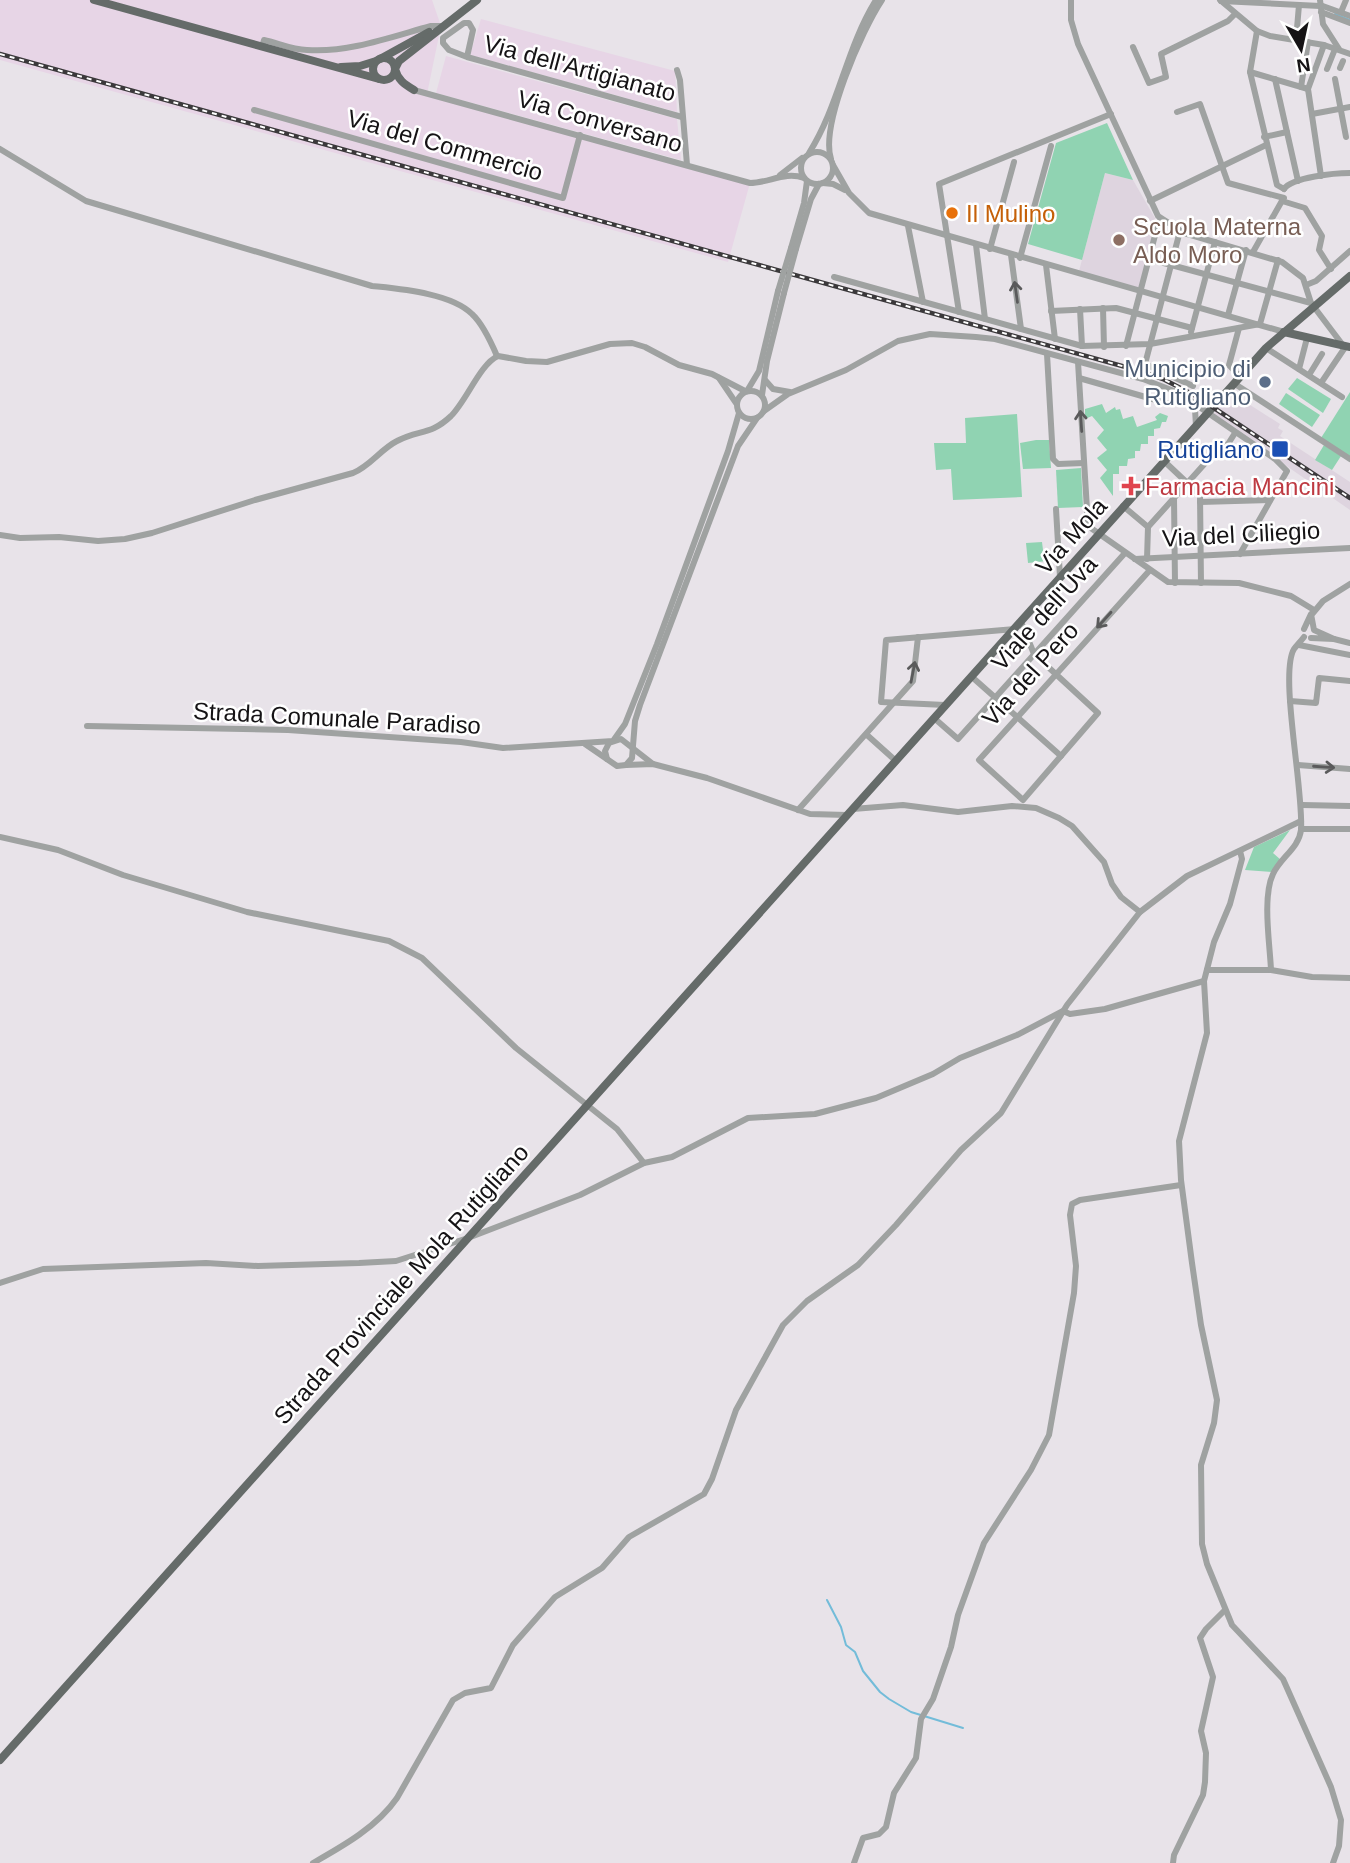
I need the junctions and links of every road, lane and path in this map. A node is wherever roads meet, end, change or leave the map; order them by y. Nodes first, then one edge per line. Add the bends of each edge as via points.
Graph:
1 (94, 0) edge
2 (477, 0) edge
3 (876, 0) edge
4 (882, 0) edge
5 (1071, 0) edge
6 (1220, 0) edge
7 (1346, 0) edge
8 (1283, 2) edge
9 (1298, 5) junction
10 (1320, 6) edge
11 (1341, 12) junction
12 (1235, 13) junction
13 (1350, 16) edge
14 (1350, 23) edge
15 (441, 26) junction
16 (1257, 31) junction
17 (1296, 40) junction
18 (1308, 42) junction
19 (1324, 45) junction
20 (262, 47) junction
21 (1133, 47) dead end
22 (1343, 54) edge
23 (467, 57) junction
24 (379, 59) junction
25 (327, 66) junction
26 (1340, 68) dead end
27 (395, 69) junction
28 (1327, 69) dead end
29 (677, 70) dead end
30 (1250, 72) junction
31 (1275, 79) junction
32 (1335, 79) dead end
33 (380, 80) junction
34 (1304, 88) junction
35 (414, 90) junction
36 (1350, 107) edge
37 (1340, 109) junction
38 (254, 110) dead end
39 (1177, 112) dead end
40 (1111, 114) junction
41 (1312, 114) junction
42 (682, 117) junction
43 (1287, 132) junction
44 (580, 135) junction
45 (1264, 137) junction
46 (1346, 137) dead end
47 (1266, 145) junction
48 (1051, 146) dead end
49 (0, 149) edge
50 (807, 155) junction
51 (832, 162) junction
52 (1014, 162) dead end
53 (687, 166) junction
54 (1223, 166) junction
55 (1350, 173) edge
56 (1321, 176) junction
57 (776, 178) junction
58 (806, 179) junction
59 (1298, 181) junction
60 (821, 183) junction
61 (1284, 189) junction
62 (849, 193) junction
63 (1283, 199) junction
64 (1150, 201) junction
65 (1161, 219) junction
66 (908, 226) junction
67 (1180, 231) junction
68 (947, 237) junction
69 (1215, 242) junction
70 (976, 245) junction
71 (793, 248) junction
72 (990, 249) junction
73 (1250, 251) junction
74 (1350, 251) edge
75 (1011, 255) junction
76 (1020, 258) junction
77 (1149, 259) junction
78 (1278, 260) junction
79 (1046, 265) junction
80 (1171, 265) junction
81 (1331, 269) junction
82 (1206, 275) junction
83 (1350, 276) edge
84 (834, 277) dead end
85 (1236, 283) junction
86 (1306, 285) junction
87 (1140, 291) junction
88 (781, 292) junction
89 (1269, 292) junction
90 (1162, 297) junction
91 (923, 302) junction
92 (1312, 305) junction
93 (1197, 307) junction
94 (1103, 308) junction
95 (1080, 309) junction
96 (1051, 311) junction
97 (959, 312) junction
98 (1134, 313) junction
99 (1227, 315) junction
100 (985, 319) junction
101 (1156, 319) junction
102 (1260, 324) junction
103 (1192, 328) junction
104 (1239, 328) junction
105 (1021, 329) junction
106 (1284, 332) junction
107 (1189, 337) junction
108 (1307, 338) junction
109 (1055, 339) junction
110 (1150, 344) junction
111 (1082, 346) junction
112 (1126, 346) junction
113 (1346, 346) edge
114 (1104, 347) junction
115 (1266, 348) junction
116 (1047, 354) junction
117 (1322, 354) dead end
118 (497, 356) junction
119 (1078, 362) junction
120 (1299, 369) junction
121 (1309, 375) junction
122 (718, 377) junction
123 (1079, 378) junction
124 (765, 380) junction
125 (1238, 381) junction
126 (1321, 383) junction
127 (1193, 386) dead end
128 (746, 391) junction
129 (796, 391) junction
130 (788, 394) junction
131 (763, 396) junction
132 (1342, 397) dead end
133 (1189, 398) junction
134 (736, 403) junction
135 (1170, 404) dead end
136 (764, 411) junction
137 (739, 413) junction
138 (1209, 414) junction
139 (757, 418) junction
140 (1196, 427) junction
141 (1234, 433) junction
142 (1350, 459) edge
143 (1164, 461) junction
144 (1084, 463) junction
145 (1187, 483) junction
146 (1174, 498) junction
147 (1270, 500) junction
148 (1200, 502) junction
149 (1123, 506) junction
150 (1056, 509) dead end
151 (1148, 527) junction
152 (1098, 534) junction
153 (0, 535) edge
154 (1350, 548) edge
155 (1125, 552) junction
156 (1240, 554) junction
157 (1200, 556) junction
158 (1175, 557) junction
159 (1147, 558) junction
160 (1135, 559) junction
161 (1149, 568) junction
162 (1060, 577) junction
163 (1175, 583) junction
164 (1201, 583) junction
165 (1350, 584) edge
166 (1313, 612) junction
167 (1018, 626) junction
168 (1314, 630) junction
169 (1307, 635) junction
170 (918, 637) junction
171 (1334, 639) junction
172 (1350, 643) edge
173 (1299, 645) junction
174 (1034, 654) junction
175 (1350, 655) edge
176 (1055, 674) junction
177 (972, 677) junction
178 (1350, 681) edge
179 (995, 697) junction
180 (1290, 701) junction
181 (896, 702) junction
182 (946, 705) junction
183 (934, 718) junction
184 (1017, 718) junction
185 (86, 726) dead end
186 (867, 735) junction
187 (613, 741) junction
188 (585, 744) junction
189 (632, 748) junction
190 (1061, 755) junction
191 (607, 759) junction
192 (896, 761) junction
193 (653, 764) junction
194 (626, 765) junction
195 (1298, 765) junction
196 (1350, 769) edge
197 (1302, 805) junction
198 (1350, 806) edge
199 (798, 810) junction
200 (850, 812) junction
201 (1301, 825) junction
202 (1350, 829) edge
203 (831, 833) joint
204 (0, 837) edge
205 (1240, 851) junction
206 (1140, 912) junction
207 (1207, 970) junction
208 (1271, 970) junction
209 (1350, 978) edge
210 (1204, 981) junction
211 (1063, 1011) junction
212 (587, 1105) junction
213 (645, 1163) junction
214 (1181, 1185) junction
215 (468, 1238) junction
216 (0, 1283) edge
217 (1225, 1610) junction
218 (0, 1760) edge
219 (313, 1863) edge
220 (854, 1863) edge
221 (1173, 1863) edge
222 (1333, 1863) edge

1 - 20 main road
2 - 15 main road
3 - 50 street
4 - 51 street via 848,70 833,120
5 - 40 street via 1078,44
6 - 8 street
6 - 12 street
7 - 11 street
8 - 9 street
9 - 10 street
9 - 17 street
10 - 11 street
10 - 14 street
10 - 22 street via 1323,24
11 - 13 street
12 - 16 street
12 - 21 street via 1228,21 1161,54 1166,77 1149,83
15 - 20 street via 343,48 307,51 264,40
15 - 24 main road
15 - 27 main road via 402,57
16 - 17 street
16 - 30 street
17 - 18 street
18 - 19 street
18 - 34 street
19 - 22 street
19 - 34 street
20 - 25 main road
22 - 26 street
22 - 28 street
23 - 23 street, Via dell'Artigianato via 443,43 443,38 464,23 472,30
23 - 42 street, Via dell'Artigianato
24 - 25 main road via 360,66
24 - 27 main road via 390,60
24 - 33 main road via 373,71
25 - 33 main road
27 - 33 main road via 392,77
27 - 35 main road via 401,82
29 - 42 street, Via dell'Artigianato
30 - 31 street
30 - 45 street
31 - 34 street
31 - 43 street
32 - 37 street
33 - 35 main road
34 - 41 street
35 - 44 street, Via Conversano
36 - 37 street
37 - 41 street
37 - 46 street
38 - 44 street, Via del Commercio via 563,198
39 - 54 street via 1200,104
40 - 64 street
40 - 68 street via 939,184
41 - 56 street
42 - 53 street, Via dell'Artigianato
43 - 45 street
43 - 59 street
44 - 53 street, Via Conversano
45 - 47 street
47 - 54 street
47 - 61 street via 1277,186
48 - 76 street
49 - 118 street via 86,201 372,286 460,305 477,320
50 - 51 street via 821,152
50 - 57 street
50 - 58 street via 801,165
51 - 60 street via 831,176
51 - 62 street
52 - 72 street
53 - 57 street, Via Conversano via 750,183
54 - 63 street via 1228,183
54 - 64 street
55 - 56 street
56 - 59 street
57 - 58 street, Via Conversano
58 - 60 street
58 - 71 street
59 - 61 street
60 - 62 street
60 - 71 street
61 - 63 street
62 - 66 street via 869,213
63 - 73 street
63 - 81 street via 1305,208 1322,236 1319,250
64 - 65 street
65 - 67 street
65 - 77 street
66 - 68 street
66 - 91 street
67 - 69 street
67 - 80 street
68 - 70 street
68 - 97 street
69 - 73 street
69 - 82 street
70 - 72 street
70 - 100 street
71 - 88 street, bridge
72 - 75 street
73 - 78 street
73 - 85 street
74 - 81 street
75 - 76 street
105 -> 75 street
76 - 79 street
77 - 80 street
77 - 87 street
78 - 86 street via 1299,274
78 - 89 street
79 - 87 street
79 - 96 street
80 - 82 street
80 - 90 street
81 - 86 street
82 - 85 street
82 - 93 street
83 - 92 main road, Via Mola
84 - 91 street
85 - 89 street
85 - 99 street
86 - 92 street
87 - 90 street
87 - 98 street
88 - 124 street
88 - 128 street via 759,372
89 - 92 street
89 - 102 street
90 - 93 street
90 - 101 street
91 - 97 street
92 - 106 main road, Via Mola
92 - 113 street
93 - 99 street
93 - 103 street
94 - 95 street
94 - 98 street
94 - 114 street
95 - 96 street
95 - 111 street
96 - 109 street
97 - 100 street
98 - 101 street
98 - 112 street
99 - 102 street
100 - 105 street
101 - 103 street
101 - 110 street
102 - 104 street
102 - 106 street
103 - 107 street
104 - 107 street
104 - 125 street via 1229,365
105 - 109 street
106 - 108 main road
106 - 115 main road, Via Mola
107 - 110 street
108 - 113 main road
108 - 120 street
109 - 111 street
110 - 112 street
110 - 127 street via 1144,364
111 - 114 street
112 - 114 street
113 - 126 street
115 - 120 street
115 - 125 main road, Via Mola
116 - 119 street
116 - 129 street via 987,338 919,335 886,346 846,370
116 - 144 street via 1053,459 1058,464
117 - 121 street
118 - 122 street via 547,362 610,344 632,344
118 - 153 street via 441,425 393,443 353,473 125,539
119 - 123 street
119 - 133 street via 1143,379
120 - 121 street
121 - 126 street
122 - 128 street
122 - 134 street
123 - 135 street
144 -> 123 street
124 - 129 street via 773,389
124 - 131 street
125 - 138 main road, Via Mola
125 - 142 street
126 - 132 street
128 - 131 street
128 - 134 street
129 - 130 street
130 - 131 street
130 - 136 street
131 - 136 street
133 - 138 street
133 - 140 street
134 - 137 street
136 - 139 street
137 - 139 street via 747,419
137 - 187 street via 657,644 625,724
138 - 140 main road, Via Mola
138 - 141 street
139 - 189 street via 738,446 702,538 635,721
140 - 143 main road, Via Mola
141 - 145 street
141 - 147 street via 1287,471
143 - 145 street
143 - 149 main road, Via Mola
144 - 152 street via 1088,526
145 - 146 street
145 - 148 street via 1200,495
146 - 151 street
146 - 158 street
147 - 148 street
147 - 156 street
148 - 157 street
149 - 151 street
149 - 152 main road, Via Mola
150 - 162 street
151 - 159 street
152 - 155 street
152 - 162 main road, Via Mola
154 - 156 street, Via del Ciliegio
155 - 160 street
155 - 174 street, Viale dell'Uva
156 - 157 street, Via del Ciliegio
157 - 158 street, Via del Ciliegio
157 - 164 street
158 - 159 street, Via del Ciliegio
158 - 163 street
159 - 160 street, Via del Ciliegio
159 - 161 street
160 - 161 street
161 - 163 street
161 -> 176 street, Via del Pero
162 - 167 main road, Via Mola
163 - 164 street
164 - 166 street via 1239,583 1291,596
165 - 166 street
166 - 168 street
166 - 169 street
167 - 170 street
167 - 174 street
167 - 177 main road, Via Mola
168 - 169 street via 1314,636
168 - 171 street
169 - 171 street
169 - 173 street
181 -> 170 street via 914,681
170 - 181 street via 886,640 881,702
171 - 172 street
173 - 175 street
173 - 180 street via 1291,663
174 - 176 street
174 - 179 street, Viale dell'Uva
176 - 184 street, Via del Pero
176 - 190 street via 1098,713
177 - 179 street
177 - 182 main road, Via Mola
178 - 180 street via 1319,678 1316,703
179 - 183 street, Viale dell'Uva via 958,739
179 - 184 street
180 - 195 street
181 - 182 street
181 - 186 street
182 - 183 main road, Via Mola
183 - 192 main road, Via Mola
184 - 190 street
184 - 190 street, Via del Pero via 979,760 1023,800
185 - 188 street, Strada Comunale Paradiso via 288,730 503,748
186 - 192 street
186 - 199 street
187 - 188 street, Strada Comunale Paradiso
187 - 189 street via 626,741
187 - 191 street via 607,747
188 - 191 street
189 - 193 street
189 - 194 street
191 - 194 street via 617,766
192 - 200 main road, Via Mola
193 - 194 street
193 - 199 street via 725,783
195 -> 196 street
195 - 197 street
197 - 198 street
197 - 201 street
199 - 200 street via 810,814
200 - 203 main road, Via Mola
200 - 206 street via 903,805 958,812 1036,808 1072,826 1100,857 1121,897
201 - 202 street
201 - 205 street
201 - 208 street via 1298,841 1271,879
203 - 212 main road, Strada Provinciale Mola Rutigliano
204 - 212 street via 58,850 247,912 389,941 422,958 516,1048
205 - 206 street via 1181,879
205 - 207 street via 1230,904
206 - 211 street
207 - 208 street
207 - 210 street
208 - 209 street
210 - 211 street via 1105,1009
210 - 214 street via 1208,1027 1180,1136
211 - 213 street via 876,1098 815,1114 748,1118 672,1157
211 - 219 street via 1001,1113 961,1150 858,1265 807,1301 783,1325 736,1410 704,1494 629,1537 602,1568 555,1597 513,1645 494,1685 453,1700 386,1812
212 - 213 street via 623,1135
212 - 215 main road, Strada Provinciale Mola Rutigliano
213 - 215 street via 580,1195
214 - 217 street via 1217,1400 1201,1465 1202,1545
214 - 220 street via 1072,1204 1074,1293 1049,1435 984,1544 933,1699 921,1719 916,1758 894,1793 886,1827 863,1838
215 - 216 street via 386,1262 43,1269
215 - 218 main road, Strada Provinciale Mola Rutigliano
217 - 221 street via 1200,1638 1213,1677 1201,1731 1205,1782
217 - 222 street via 1240,1634 1283,1679 1331,1787 1341,1820

